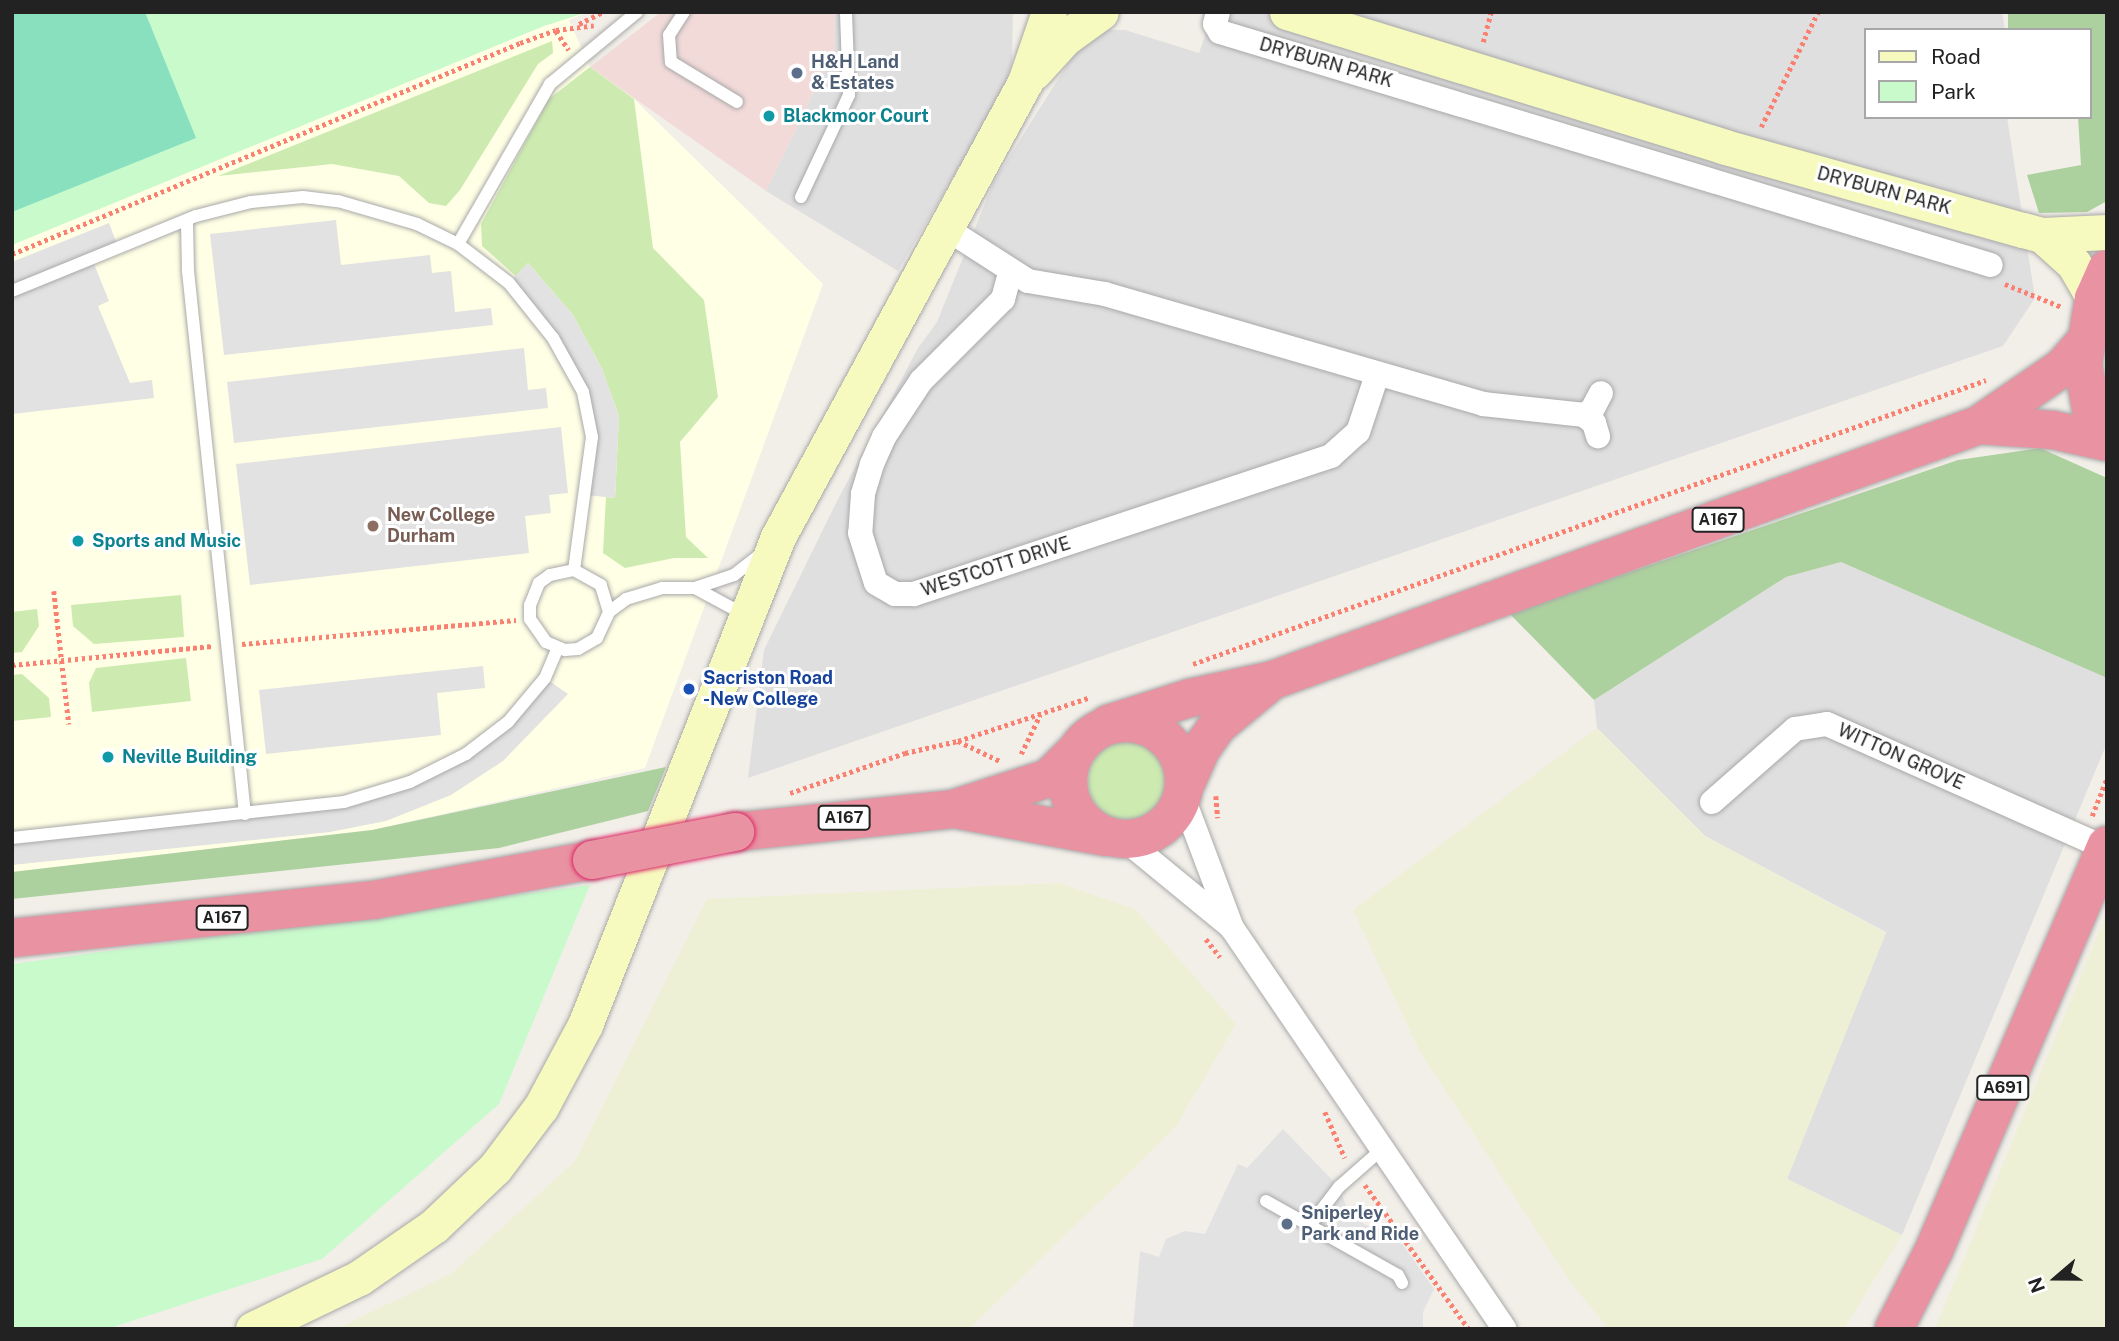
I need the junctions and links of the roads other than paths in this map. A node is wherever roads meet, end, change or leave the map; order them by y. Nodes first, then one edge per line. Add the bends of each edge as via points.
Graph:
1 (637, 12) edge
2 (684, 12) edge
3 (846, 12) edge
4 (1049, 12) edge
5 (1101, 12) edge
6 (1218, 12) edge
7 (1287, 12) edge
8 (1462, 66) junction
9 (1025, 82) junction
10 (1453, 99) junction
11 (737, 102) dead end
12 (1740, 151) junction
13 (1714, 181) junction
14 (801, 197) dead end
15 (187, 223) junction
16 (947, 229) junction
17 (2107, 232) edge
18 (2042, 235) junction
19 (458, 244) junction
20 (1991, 265) road end
21 (1010, 273) junction
22 (12, 291) edge
23 (2088, 291) edge
24 (2085, 342) junction
25 (1377, 375) junction
26 (1601, 393) dead end
27 (1584, 415) junction
28 (1979, 425) junction
29 (2107, 434) edge
30 (1598, 436) dead end
31 (2107, 442) edge
32 (775, 545) junction
33 (575, 570) junction
34 (695, 588) junction
35 (610, 612) junction
36 (746, 615) junction
37 (558, 648) junction
38 (1273, 680) junction
39 (1100, 710) junction
40 (1077, 750) junction
41 (1195, 790) junction
42 (1713, 803) dead end
43 (953, 809) junction
44 (245, 814) junction
45 (12, 838) edge
46 (1119, 838) junction
47 (2106, 846) edge
48 (1232, 928) junction
49 (12, 938) edge
50 (1381, 1150) junction
51 (1266, 1201) dead end
52 (1310, 1225) junction
53 (1402, 1283) dead end
54 (253, 1329) edge
55 (1505, 1329) edge
56 (1894, 1329) edge

1 - 19 lane via 550,84
2 - 11 lane via 669,35 671,62
3 - 14 lane via 849,95
4 - 9 main road
5 - 9 main road via 1066,38
6 - 10 street, DRYBURN PARK via 1215,24 1220,32
7 - 8 main road, DRYBURN PARK
8 - 10 street
8 - 12 main road, DRYBURN PARK
9 - 16 main road
10 - 13 street, DRYBURN PARK
12 - 13 street
12 - 18 main road, DRYBURN PARK
13 - 20 street, DRYBURN PARK
15 - 19 lane via 196,216 251,202 303,197 370,208
15 - 22 lane
15 - 44 lane via 188,271
16 - 21 street
16 - 32 main road via 832,432
17 - 18 main road, DRYBURN PARK
18 - 23 main road, DRYBURN PARK via 2074,264
19 - 33 lane via 509,283 552,338 583,392 593,437
21 - 25 street via 1028,281 1105,294
21 - 25 street, WESTCOTT DRIVE via 1003,299 920,381 872,464 863,494 860,533 876,583 895,594 914,594 1331,456 1358,432
23 - 24 highway
24 - 28 highway, A167 via 2063,367
24 - 29 highway via 2083,384
25 - 27 street via 1493,406
26 - 27 street
27 - 30 street via 1594,423
28 - 31 highway, A167 via 2053,430
28 - 38 highway, A167
32 - 34 lane via 734,575
32 - 36 main road
33 - 35 lane via 601,585
33 - 37 lane via 550,575 539,583 530,605 530,619 546,642
34 - 35 lane via 643,593
34 - 36 lane
35 - 37 lane via 606,626 590,644
36 - 54 main road via 586,1025 541,1107 495,1168 434,1226 359,1278
37 - 44 lane via 545,678 508,722 442,768 344,802
38 - 39 highway, A167 via 1190,698
38 - 41 highway, A167 via 1217,726 1201,749
39 - 40 highway
39 - 41 highway via 1161,736 1181,760
40 - 43 highway, A167 via 1049,778
40 - 46 highway via 1068,782 1076,812 1091,827
41 - 46 highway via 1160,829 1139,838
41 - 48 street
42 - 47 street, WITTON GROVE via 1795,729 1827,724
43 - 46 highway, A167
43 - 49 highway, A167, bridge via 735,832 374,900
44 - 45 lane
46 - 48 street
47 - 56 highway, A691 via 1934,1250
48 - 50 street
50 - 52 lane via 1354,1170
50 - 55 street
51 - 52 lane
52 - 53 lane via 1398,1275

